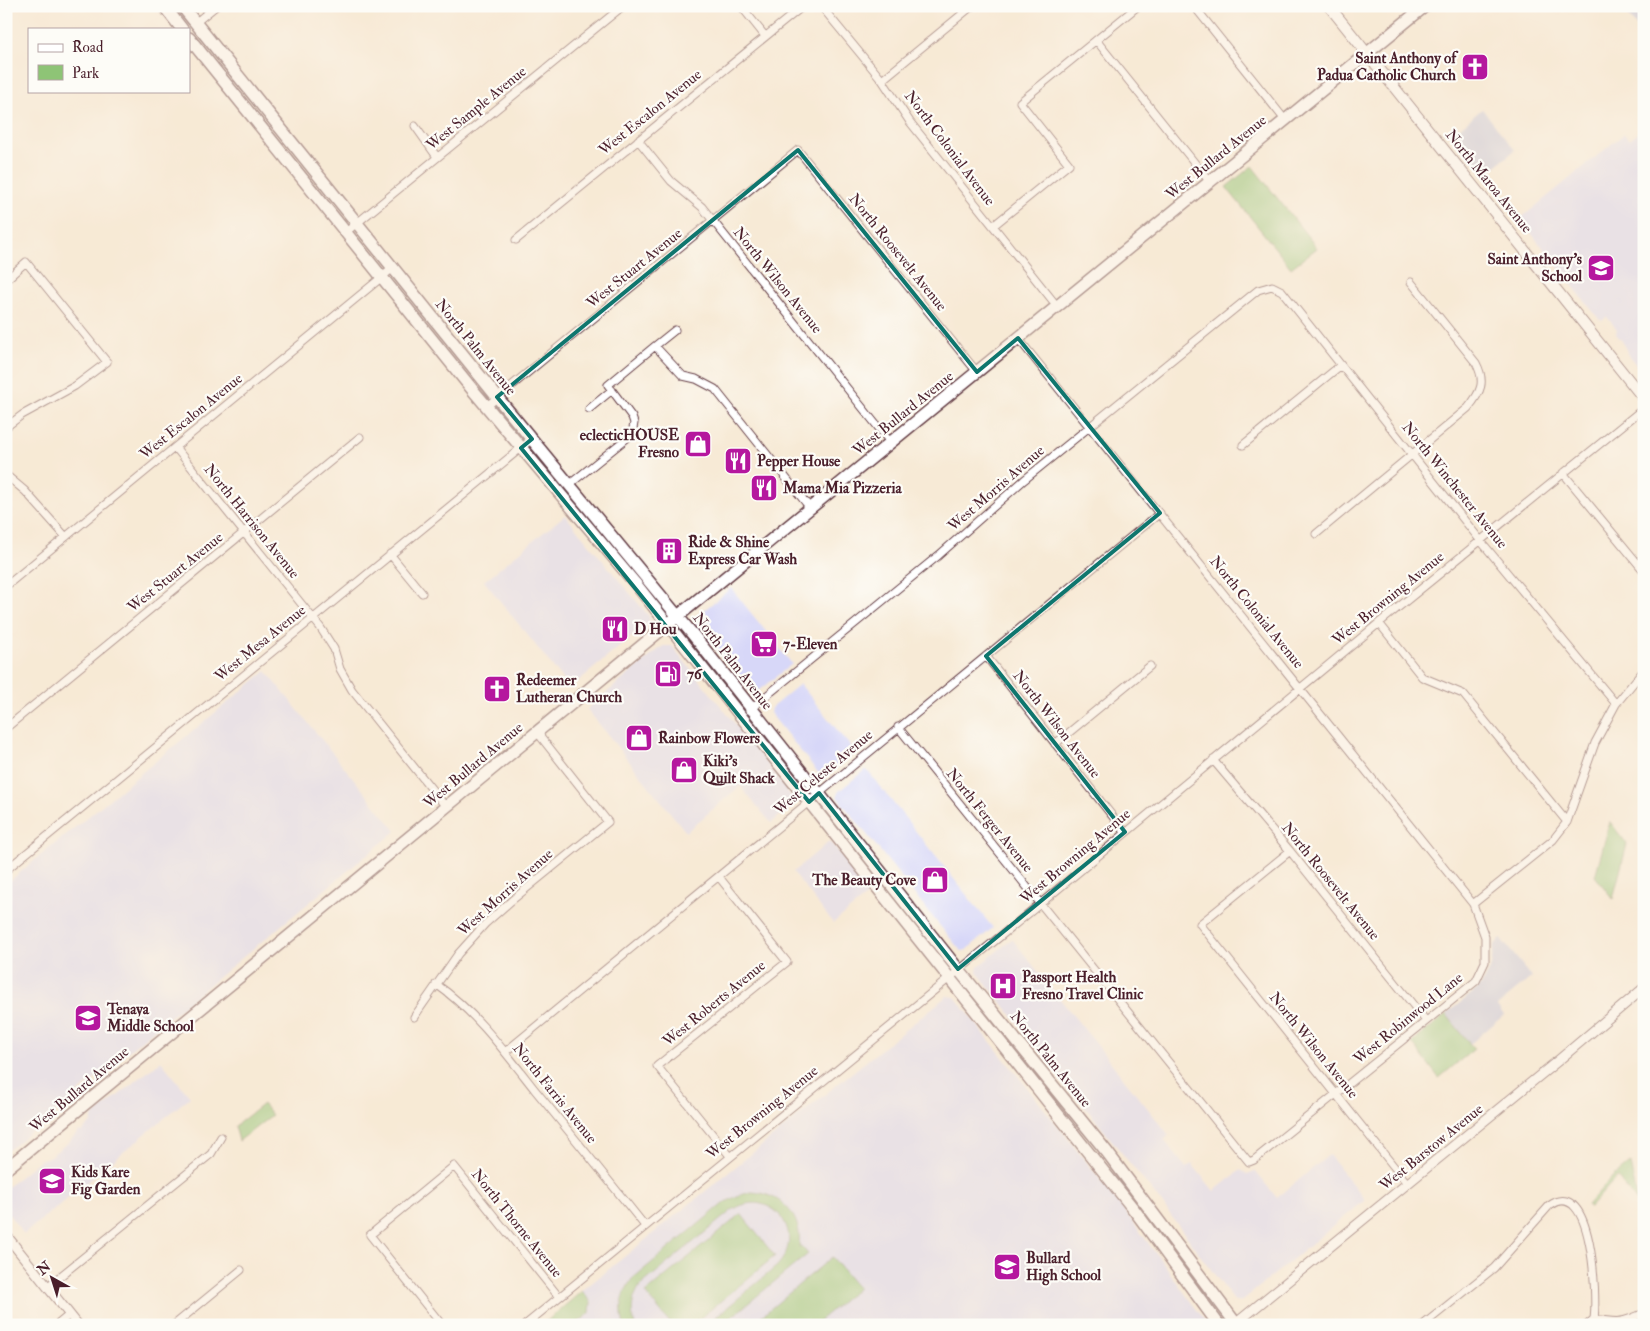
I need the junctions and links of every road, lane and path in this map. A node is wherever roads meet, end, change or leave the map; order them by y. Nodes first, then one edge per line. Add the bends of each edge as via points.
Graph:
1 (164, 6) edge
2 (182, 6) edge
3 (216, 6) edge
4 (623, 6) edge
5 (740, 6) edge
6 (803, 6) edge
7 (821, 6) edge
8 (972, 6) edge
9 (1138, 6) edge
10 (1194, 6) edge
11 (1329, 6) edge
12 (1425, 6) edge
13 (195, 23) junction
14 (181, 28) edge
15 (765, 36) junction
16 (190, 39) edge
17 (1096, 40) junction
18 (1367, 53) junction
19 (882, 80) junction
20 (1285, 120) junction
21 (415, 126) dead end
22 (638, 140) junction
23 (798, 150) joint
24 (437, 157) junction
25 (1210, 182) junction
26 (713, 221) junction
27 (357, 223) junction
28 (993, 226) junction
29 (346, 232) junction
30 (516, 240) dead end
31 (393, 268) junction
32 (382, 277) junction
33 (6, 280) edge
34 (1411, 282) dead end
35 (1272, 286) joint
36 (1057, 306) junction
37 (675, 330) dead end
38 (1018, 338) junction
39 (655, 346) junction
40 (1342, 365) junction
41 (976, 372) junction
42 (612, 390) junction
43 (497, 397) junction
44 (1644, 399) edge
45 (487, 406) junction
46 (1644, 408) edge
47 (589, 409) dead end
48 (1090, 426) junction
49 (6, 427) edge
50 (360, 437) dead end
51 (532, 439) junction
52 (890, 442) junction
53 (1243, 445) dead end
54 (175, 447) junction
55 (521, 448) junction
56 (1412, 454) junction
57 (1563, 473) junction
58 (6, 475) edge
59 (570, 484) junction
60 (554, 487) junction
61 (810, 508) junction
62 (1160, 513) junction
63 (244, 533) junction
64 (1316, 534) dead end
65 (66, 537) junction
66 (614, 537) junction
67 (1480, 540) junction
68 (390, 554) junction
69 (1644, 571) edge
70 (6, 586) edge
71 (422, 593) dead end
72 (678, 616) junction
73 (313, 618) junction
74 (1379, 623) junction
75 (667, 625) junction
76 (986, 656) junction
77 (1150, 666) dead end
78 (1644, 670) edge
79 (1300, 689) junction
80 (1616, 704) junction
81 (751, 708) junction
82 (741, 716) junction
83 (898, 727) junction
84 (6, 728) edge
85 (537, 732) junction
86 (1055, 744) junction
87 (1213, 760) junction
88 (819, 793) junction
89 (809, 802) junction
90 (446, 807) junction
91 (1567, 822) junction
92 (1125, 832) junction
93 (1290, 851) junction
94 (6, 870) edge
95 (718, 877) junction
96 (1040, 904) junction
97 (1473, 904) junction
98 (958, 969) junction
99 (948, 977) junction
100 (436, 984) junction
101 (1644, 988) edge
102 (414, 1017) dead end
103 (1426, 1021) junction
104 (505, 1052) junction
105 (1336, 1095) junction
106 (1086, 1126) junction
107 (1075, 1135) junction
108 (221, 1137) dead end
109 (730, 1156) junction
110 (1249, 1162) joint
111 (6, 1169) edge
112 (1407, 1183) junction
113 (645, 1226) junction
114 (6, 1235) edge
115 (241, 1270) dead end
116 (48, 1287) junction
117 (559, 1297) junction
118 (1644, 1313) edge
119 (69, 1314) junction
120 (1594, 1319) junction
121 (1236, 1324) edge
122 (56, 1325) edge
123 (78, 1325) edge
124 (174, 1325) edge
125 (442, 1325) edge
126 (525, 1325) edge
127 (1219, 1325) edge
128 (1423, 1325) edge
129 (1587, 1325) edge

1 - 14 main road
2 - 13 main road, North Palm Avenue
3 - 13 street
4 - 24 street, West Sample Avenue
5 - 15 street
6 - 15 street, West Escalon Avenue
7 - 19 street, North Colonial Avenue
8 - 19 street
9 - 17 street
10 - 20 street
11 - 18 main road, North Maroa Avenue
12 - 18 main road, West Bullard Avenue
13 - 27 main road, North Palm Avenue
15 - 22 street, West Escalon Avenue
16 - 29 main road, North Palm Avenue
17 - 25 street
17 - 28 street via 1020,102 1069,164
18 - 20 main road, West Bullard Avenue
18 - 44 main road, North Maroa Avenue
19 - 28 street, North Colonial Avenue via 910,122
20 - 25 main road, West Bullard Avenue
21 - 24 street
22 - 26 street, North Wilson Avenue via 671,181
22 - 30 street, West Escalon Avenue
23 - 26 street, West Stuart Avenue
23 - 41 street, North Roosevelt Avenue
24 - 27 street, West Sample Avenue
25 - 36 main road, West Bullard Avenue
26 - 43 street, West Stuart Avenue
26 - 52 street, North Wilson Avenue
27 - 29 street, West Sample Avenue
27 - 31 main road, North Palm Avenue
28 - 36 street, North Colonial Avenue
29 - 32 main road, North Palm Avenue
31 - 32 street, West Escalon Avenue
31 - 43 main road, North Palm Avenue
32 - 45 main road, North Palm Avenue
32 - 54 street, West Escalon Avenue
33 - 49 street via 26,262 107,362 75,386
34 - 56 street via 1476,363 1482,382 1478,396 1468,408
35 - 40 street, North Winchester Avenue via 1282,290
35 - 48 street, West Morris Avenue via 1258,290
36 - 38 main road, West Bullard Avenue
37 - 39 street
38 - 41 main road, West Bullard Avenue
38 - 48 street, North Colonial Avenue
39 - 42 street via 608,385
39 - 61 street via 683,376 715,390
40 - 53 street
40 - 56 street, North Winchester Avenue
41 - 52 main road, West Bullard Avenue
42 - 47 street
42 - 59 street via 632,418 634,429
43 - 45 street, West Stuart Avenue
43 - 51 main road, North Palm Avenue
45 - 55 main road, North Palm Avenue
46 - 57 street, West Browning Avenue
48 - 62 street, North Colonial Avenue
48 - 81 street, West Morris Avenue via 939,555
50 - 63 street, West Stuart Avenue
51 - 55 street, West Mesa Avenue
51 - 59 main road, North Palm Avenue
52 - 61 main road, West Bullard Avenue
54 - 63 street, North Harrison Avenue
54 - 65 street, West Escalon Avenue
55 - 60 main road, North Palm Avenue
55 - 68 street, West Mesa Avenue
56 - 64 street
56 - 67 street, North Winchester Avenue
57 - 67 street, West Browning Avenue
57 - 69 street
58 - 65 street via 26,491
59 - 66 main road, North Palm Avenue
60 - 66 main road via 578,505 605,537
60 - 75 main road, North Palm Avenue
61 - 72 main road, West Bullard Avenue
62 - 76 street, West Celeste Avenue
62 - 79 street, North Colonial Avenue
63 - 73 street, North Harrison Avenue
63 - 84 street, West Stuart Avenue
65 - 70 street, West Escalon Avenue
66 - 72 main road, North Palm Avenue
67 - 74 street, West Browning Avenue
67 - 80 street, North Winchester Avenue
68 - 71 street
68 - 73 street, West Mesa Avenue
72 - 75 main road, West Bullard Avenue
72 - 81 main road, North Palm Avenue
73 - 90 street, North Harrison Avenue via 334,649 340,669 352,690
73 - 94 street, West Mesa Avenue
74 - 79 street, West Browning Avenue
74 - 91 street via 1422,677 1462,694
75 - 82 main road, North Palm Avenue
75 - 85 main road, West Bullard Avenue
76 - 83 street, West Celeste Avenue
76 - 86 street, North Wilson Avenue
77 - 86 street
78 - 80 street
79 - 87 street, West Browning Avenue
79 - 97 street, North Colonial Avenue
80 - 91 street via 1595,743
81 - 82 street, West Morris Avenue
81 - 88 main road, North Palm Avenue
82 - 89 main road, North Palm Avenue
83 - 88 street, West Celeste Avenue
83 - 96 street, North Ferger Avenue
85 - 90 main road, West Bullard Avenue
85 - 100 street, West Morris Avenue via 608,822 485,924
86 - 92 street, North Wilson Avenue
87 - 92 street, West Browning Avenue
87 - 93 street, North Roosevelt Avenue
88 - 89 street, West Celeste Avenue
88 - 98 main road, North Palm Avenue
89 - 95 street, West Celeste Avenue
89 - 99 main road, North Palm Avenue
90 - 111 main road, West Bullard Avenue
91 - 97 street via 1554,840
92 - 96 street, West Browning Avenue
93 - 103 street, North Roosevelt Avenue
93 - 105 street, North Wilson Avenue via 1200,924
95 - 104 street, West Celeste Avenue
95 - 109 street, West Roberts Avenue via 787,962 657,1066
96 - 98 street, West Browning Avenue
96 - 110 street, North Ferger Avenue
97 - 103 street, West Robinwood Lane via 1485,937 1485,962 1476,981
98 - 99 street, West Browning Avenue
98 - 106 main road, North Palm Avenue
99 - 107 main road, North Palm Avenue
99 - 109 street, West Browning Avenue
100 - 102 street, West Morris Avenue
100 - 104 street, North Farris Avenue via 467,1008
101 - 112 street, West Barstow Avenue
103 - 105 street, West Robinwood Lane
104 - 113 street, North Farris Avenue
105 - 110 street, West Robinwood Lane
105 - 112 street, North Wilson Avenue
106 - 107 main road
106 - 121 main road, North Palm Avenue
107 - 127 main road, North Palm Avenue
108 - 116 street via 211,1154
109 - 113 street, West Browning Avenue
112 - 121 street, West Barstow Avenue
113 - 117 street, West Browning Avenue
114 - 116 street
115 - 124 street
116 - 119 street
117 - 125 street, North Thorne Avenue via 454,1166 370,1235
117 - 126 street, West Browning Avenue
118 - 120 street via 1625,1322
119 - 122 street
119 - 123 street
120 - 128 street via 1596,1306 1588,1239 1576,1207 1560,1201 1549,1206 1494,1268
120 - 129 street

